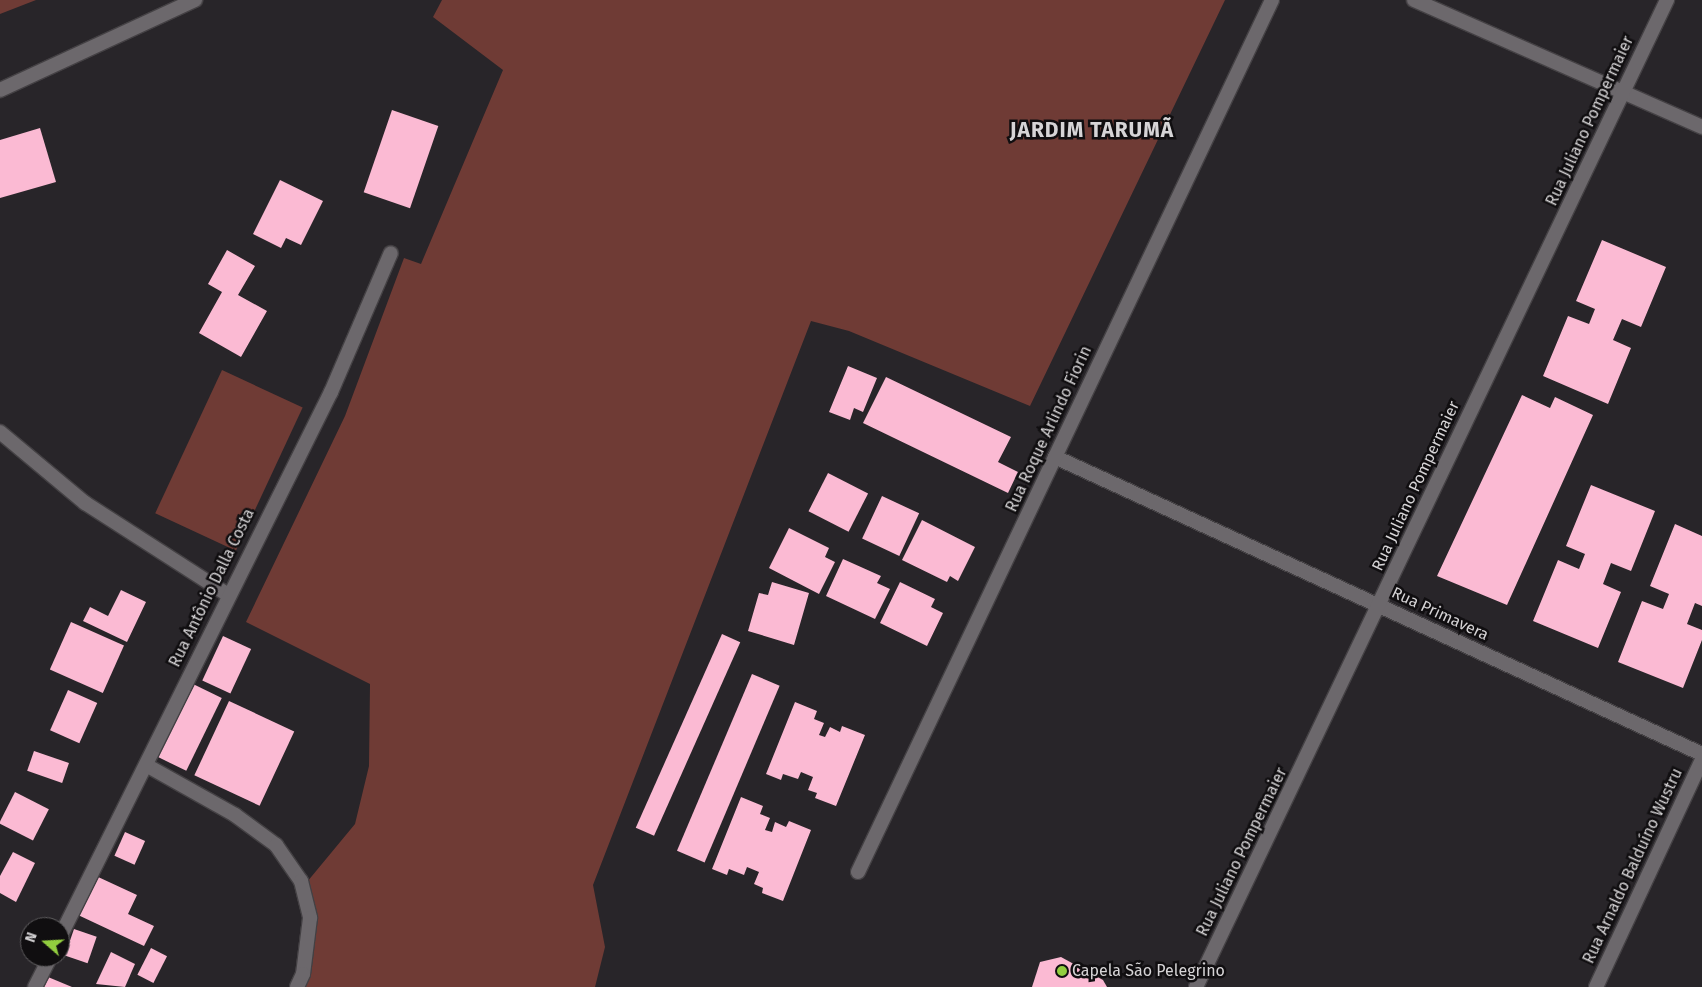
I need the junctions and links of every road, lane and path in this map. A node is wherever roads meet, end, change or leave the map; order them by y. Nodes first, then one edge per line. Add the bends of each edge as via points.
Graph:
1 (195, 0) edge
2 (1272, 0) edge
3 (1414, 0) edge
4 (1667, 0) edge
5 (0, 90) edge
6 (1623, 92) junction
7 (1702, 128) edge
8 (391, 252) dead end
9 (0, 432) edge
10 (1055, 457) junction
11 (227, 594) junction
12 (1379, 605) junction
13 (1702, 754) edge
14 (1702, 760) edge
15 (146, 765) junction
16 (858, 872) dead end
17 (70, 917) edge
18 (45, 967) edge
19 (35, 987) edge
20 (297, 987) edge
21 (1196, 987) edge
22 (1596, 987) edge

1 - 5 street
2 - 10 street, Rua Roque Arlindo Fiorin
3 - 6 street
4 - 6 street, Rua Juliano Pompermaier
6 - 7 street
6 - 12 street, Rua Juliano Pompermaier
8 - 11 street, Rua Antônio Dalla Costa via 330,392
9 - 11 street via 85,504
10 - 12 street, Rua Primavera
10 - 16 street, Rua Roque Arlindo Fiorin
11 - 15 street, Rua Antônio Dalla Costa
12 - 13 street, Rua Primavera
12 - 21 street, Rua Juliano Pompermaier
14 - 22 street, Rua Arnaldo Balduíno Wustru
15 - 17 street, Rua Antônio Dalla Costa
15 - 20 street via 236,815 276,845 300,881 310,918 303,974
18 - 19 street

